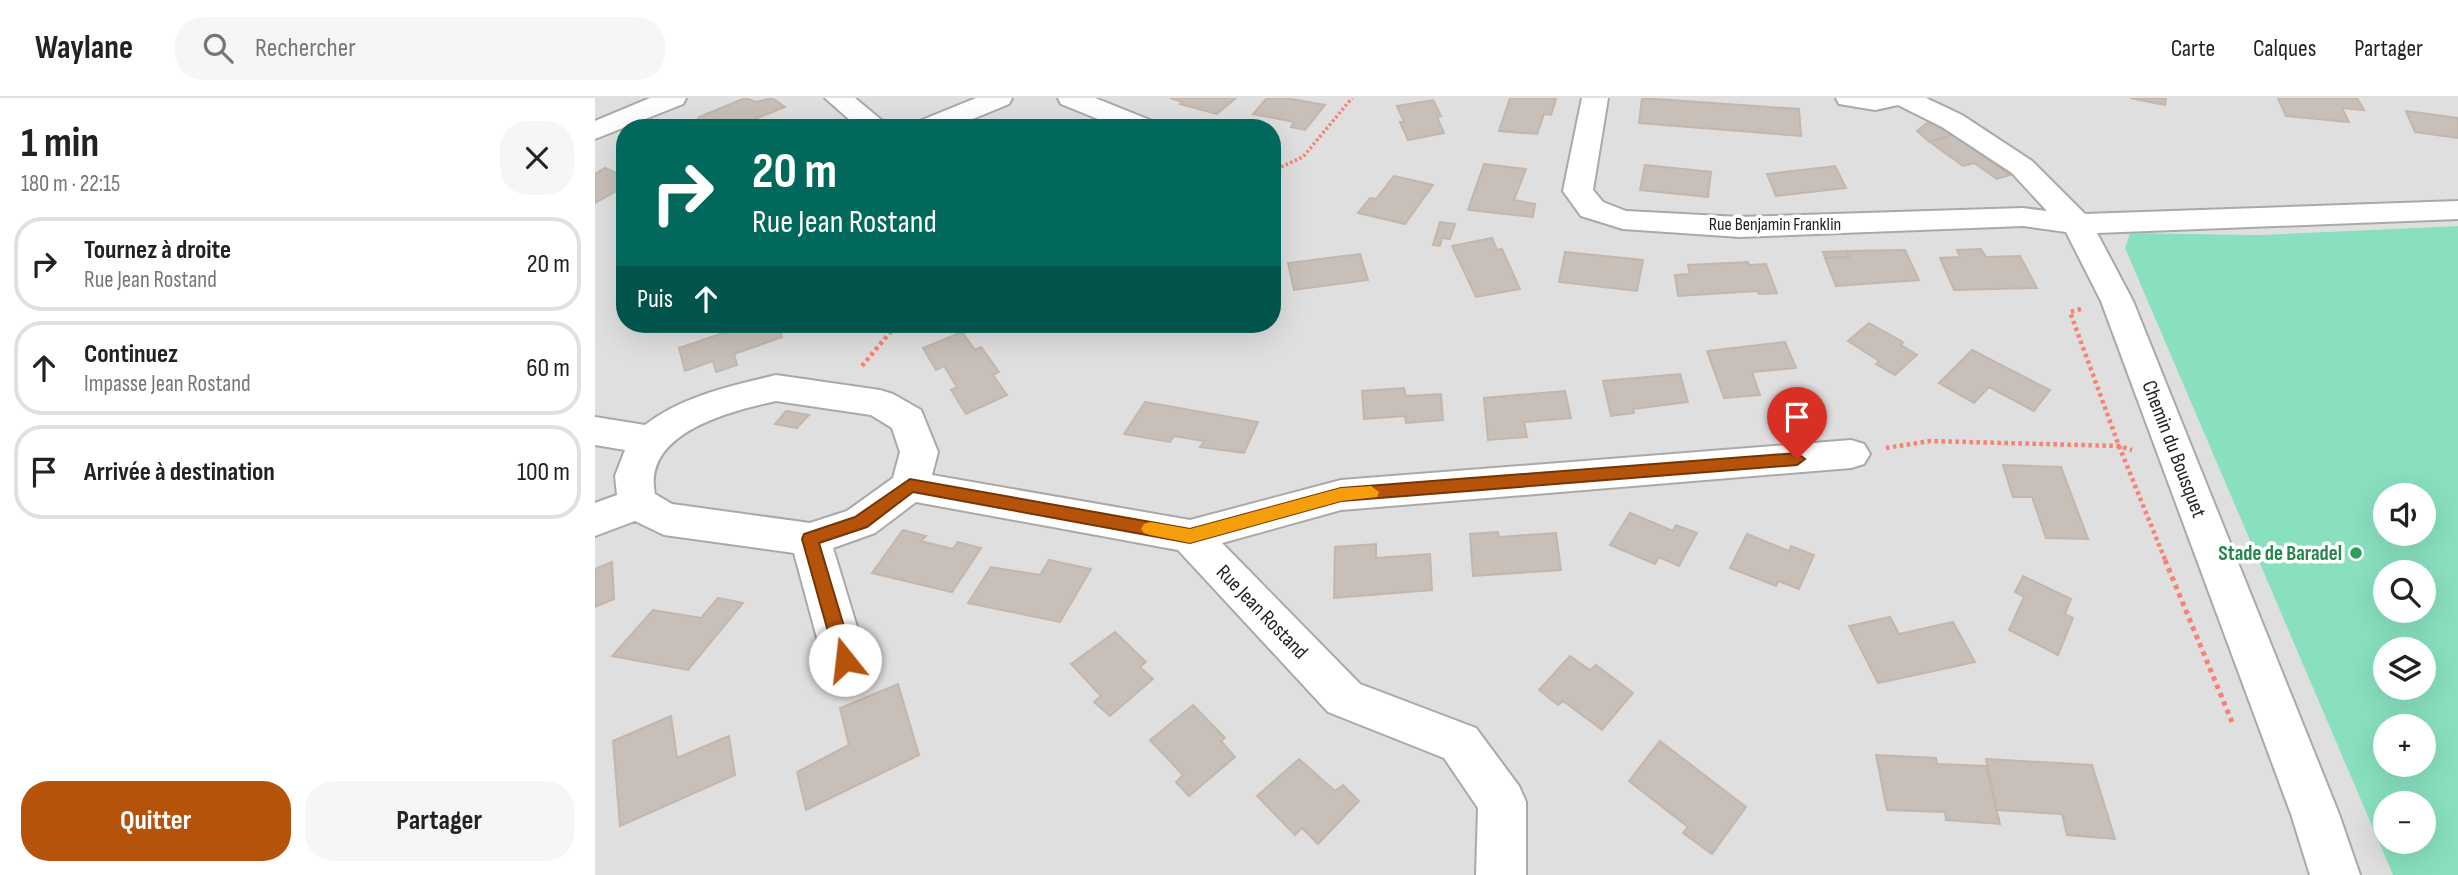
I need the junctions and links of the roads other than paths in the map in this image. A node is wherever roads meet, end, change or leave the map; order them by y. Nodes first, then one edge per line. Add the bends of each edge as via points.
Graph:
1 (673, 98) edge
2 (838, 98) edge
3 (999, 98) edge
4 (1071, 98) edge
5 (1595, 98) edge
6 (1849, 98) edge
7 (1894, 98) edge
8 (1904, 98) edge
9 (623, 119) edge
10 (865, 119) edge
11 (949, 119) edge
12 (1123, 119) edge
13 (616, 122) edge
14 (595, 131) edge
15 (2458, 210) edge
16 (2077, 224) junction
17 (595, 431) edge
18 (649, 440) junction
19 (1851, 454) road end
20 (910, 486) junction
21 (638, 503) junction
22 (595, 520) edge
23 (1190, 536) junction
24 (810, 539) junction
25 (845, 660) dead end
26 (1501, 875) edge
27 (2335, 875) edge

1 - 9 street
2 - 10 street
3 - 11 street
4 - 12 street
5 - 16 street, Rue Benjamin Franklin via 1578,191 1592,209 1623,220 1740,227 2023,217
6 - 7 street via 1875,102
8 - 16 street, Chemin du Bousquet via 1952,121 2022,167
13 - 14 street
15 - 16 street
16 - 27 street, Chemin du Bousquet via 2117,301
17 - 18 street
18 - 20 street via 684,417 729,399 776,388 880,402 908,420 919,452
18 - 21 street via 634,477
19 - 23 street via 1341,495
20 - 23 street
20 - 24 street via 861,522
21 - 22 street
21 - 24 street via 664,519
23 - 26 street, Rue Jean Rostand via 1344,698 1460,743 1502,802
24 - 25 street

